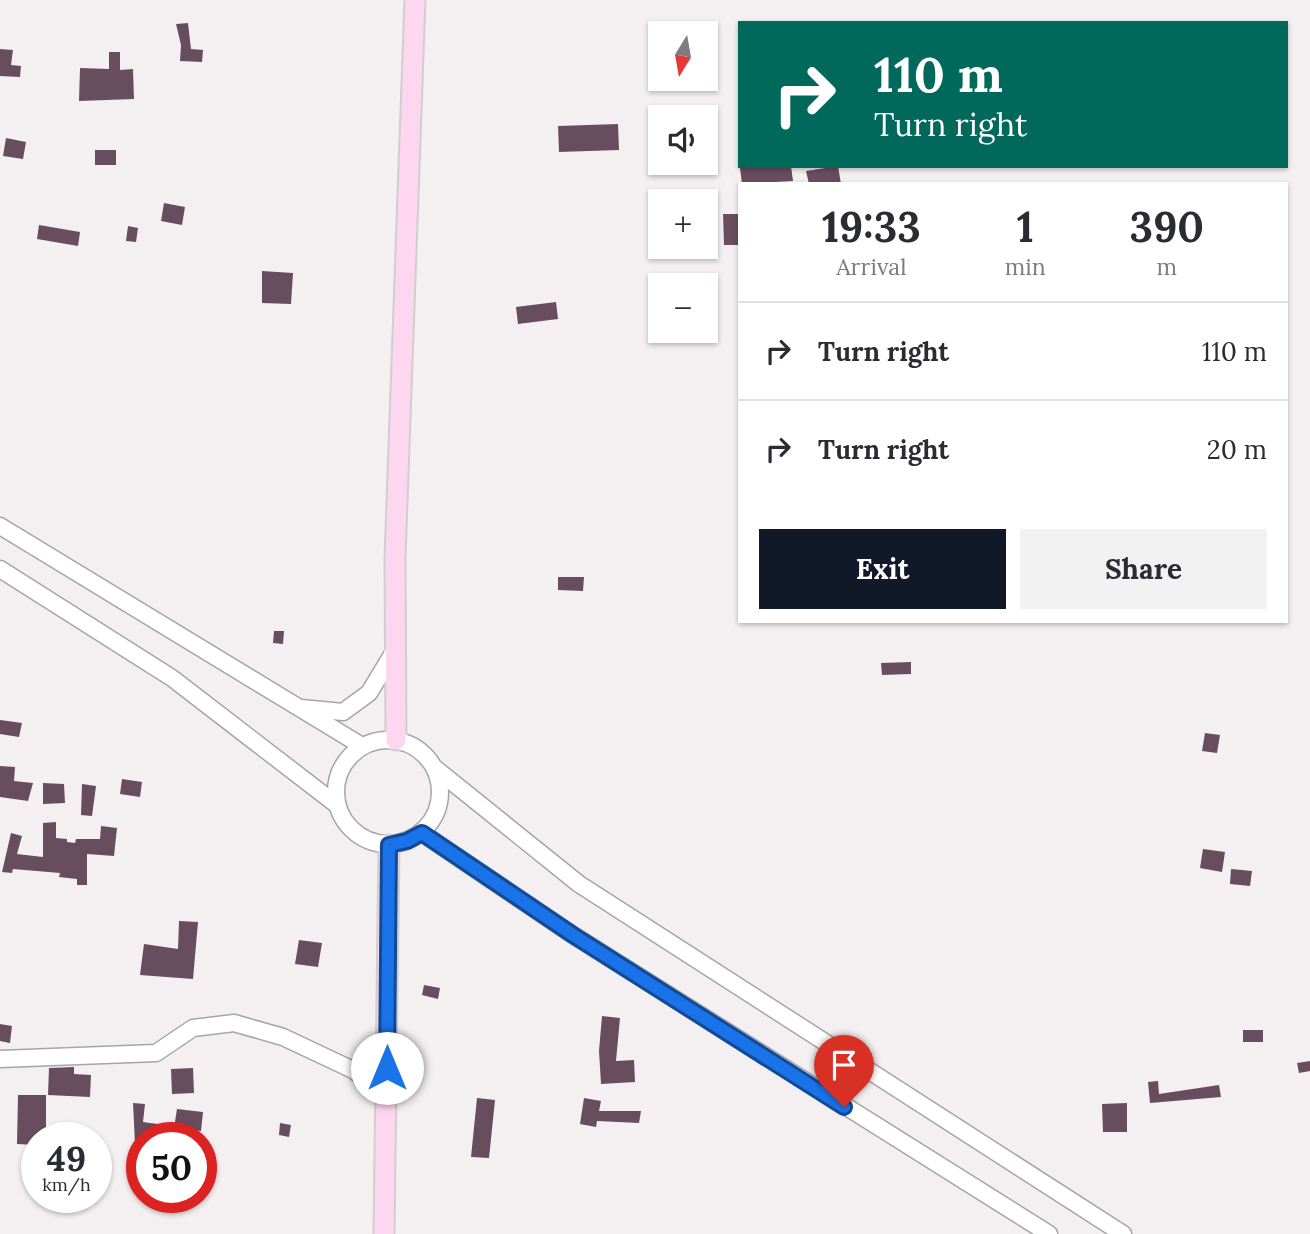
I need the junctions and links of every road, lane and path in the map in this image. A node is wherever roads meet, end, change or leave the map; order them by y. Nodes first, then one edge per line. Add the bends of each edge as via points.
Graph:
1 (415, 0) edge
2 (0, 526) edge
3 (0, 569) edge
4 (395, 650) junction
5 (298, 707) junction
6 (396, 740) junction
7 (362, 746) junction
8 (436, 769) junction
9 (337, 805) junction
10 (422, 833) junction
11 (389, 845) junction
12 (0, 1059) edge
13 (387, 1096) junction
14 (384, 1234) edge
15 (1049, 1234) edge
16 (1123, 1234) edge

1 - 4 main road
2 - 5 street
3 - 9 street via 172,678
4 - 5 street via 369,692 343,712
4 - 6 main road
5 - 7 street
6 - 7 street
6 - 8 street via 426,755
7 - 9 street via 339,771
8 - 10 street via 440,803
8 - 16 street via 579,884
9 - 11 street via 356,834
10 - 11 street
10 - 15 street via 584,942
11 - 13 main road
12 - 13 street via 156,1053 193,1028 234,1023 283,1037 353,1070
13 - 14 main road

